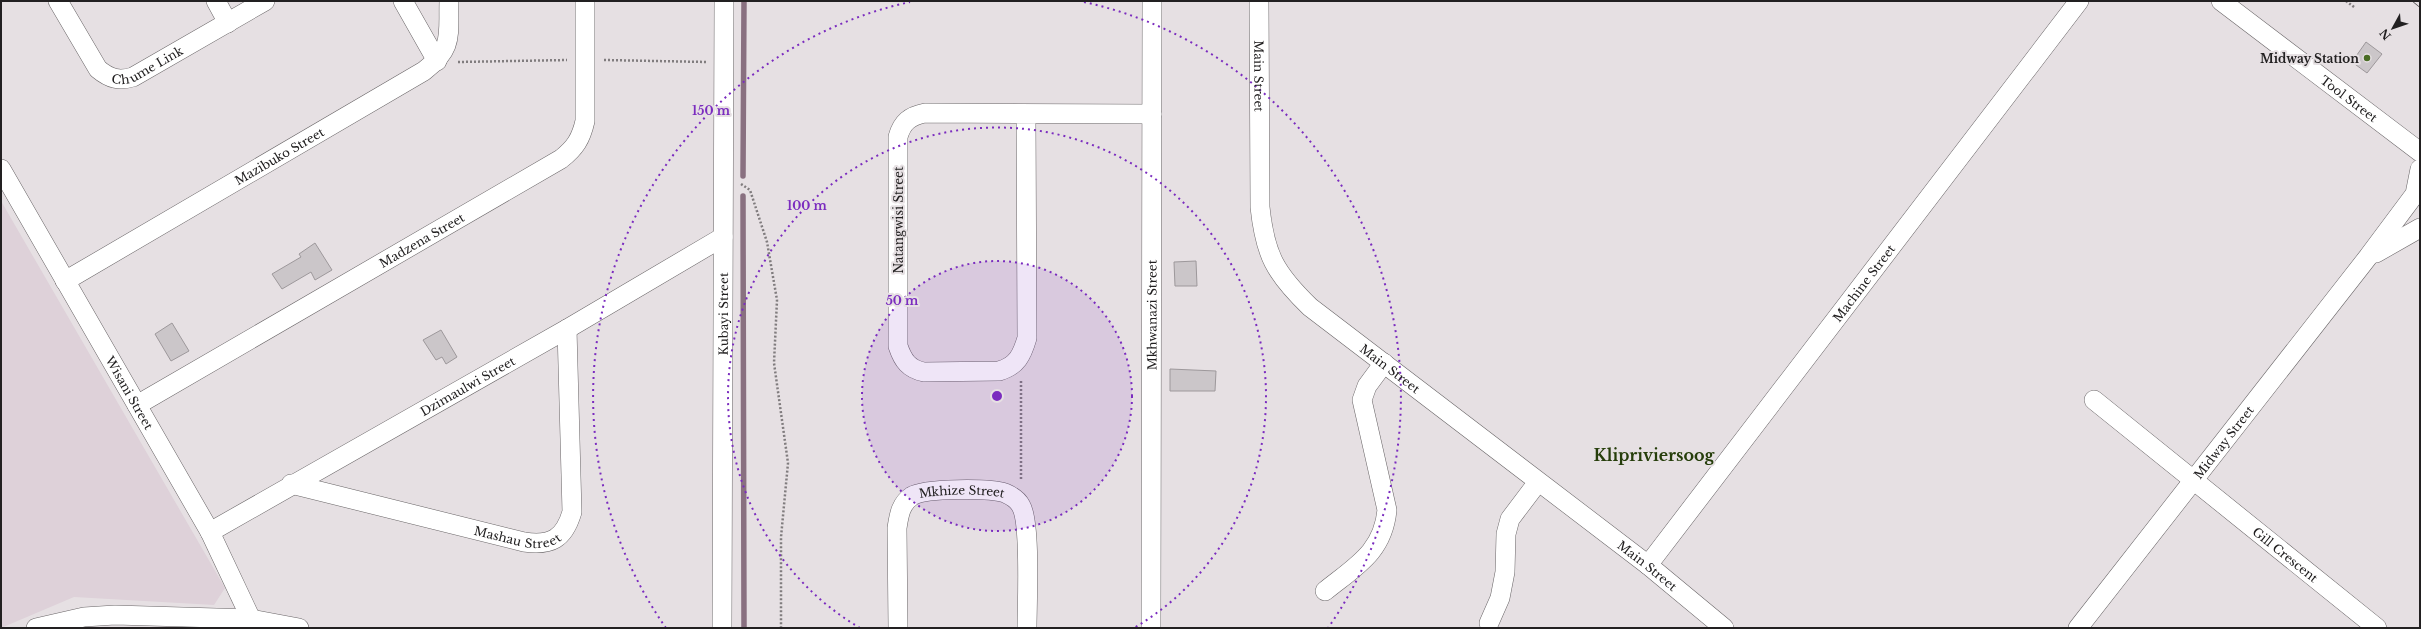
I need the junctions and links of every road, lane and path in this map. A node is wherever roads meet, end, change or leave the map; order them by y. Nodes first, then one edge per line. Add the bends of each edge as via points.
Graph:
1 (58, 1) edge
2 (216, 1) edge
3 (265, 1) edge
4 (402, 1) edge
5 (448, 1) edge
6 (585, 1) edge
7 (724, 1) edge
8 (1152, 1) edge
9 (1259, 1) edge
10 (2079, 1) edge
11 (2222, 1) edge
12 (2346, 1) edge
13 (2354, 7) dead end
14 (228, 23) junction
15 (437, 61) junction
16 (1152, 114) junction
17 (1026, 115) junction
18 (2419, 155) edge
19 (1, 168) edge
20 (2420, 170) edge
21 (723, 173) junction
22 (2420, 228) edge
23 (723, 237) junction
24 (2368, 257) junction
25 (65, 281) junction
26 (567, 329) junction
27 (1384, 363) junction
28 (1013, 365) junction
29 (2094, 400) dead end
30 (137, 405) junction
31 (1538, 482) junction
32 (2193, 482) junction
33 (291, 484) junction
34 (1014, 497) junction
35 (210, 532) junction
36 (1648, 565) junction
37 (1325, 591) dead end
38 (252, 619) junction
39 (1489, 623) dead end
40 (36, 628) edge
41 (299, 628) edge
42 (722, 628) edge
43 (781, 628) edge
44 (898, 628) edge
45 (1027, 628) edge
46 (1151, 628) edge
47 (1724, 628) edge
48 (2078, 628) edge
49 (2377, 628) edge

1 - 14 street, Chume Link via 92,61 107,76 114,79 133,77
2 - 14 street
3 - 14 street, Chume Link
4 - 15 street
5 - 15 street, Mazibuko Street via 447,42 442,56
6 - 30 street, Madzena Street via 585,121 582,136 574,148
7 - 21 street, Kubayi Street
8 - 16 street, Mkhwanazi Street
9 - 27 street, Main Street via 1260,206 1264,238 1288,286 1310,307
10 - 36 street, Machine Street
11 - 18 street, Tool Street
12 - 13 path
15 - 25 street, Mazibuko Street via 410,80
16 - 17 street, Natangwisi Street
16 - 46 street, Mkhwanazi Street
17 - 28 street via 1027,338 1023,352
17 - 28 street, Natangwisi Street via 925,113 909,118 898,137 898,346 901,356 914,370 924,372 999,371
19 - 25 street, Wisani Street
20 - 24 street, Midway Street via 2415,194
21 - 23 street, Kubayi Street
21 - 43 path via 750,190 767,242 777,300 774,363 788,463 780,537
22 - 24 street, Midway Street
23 - 26 street, Dzimaulwi Street
23 - 42 street, Kubayi Street
24 - 32 street, Midway Street
25 - 30 street, Wisani Street
26 - 33 street, Dzimaulwi Street
26 - 33 street, Mashau Street via 572,512 562,534 550,542 524,542
27 - 31 street, Main Street
27 - 37 street via 1367,386 1362,400 1387,510 1386,525 1375,550
28 - 34 path via 1021,378 1021,483
29 - 32 street, Gill Crescent
30 - 35 street, Wisani Street
31 - 36 street, Main Street
31 - 39 street via 1510,519 1506,534 1500,598
32 - 48 street, Midway Street
32 - 49 street, Gill Crescent
33 - 35 street, Dzimaulwi Street
34 - 44 street, Mkhize Street via 996,491 933,490 921,492 903,505 897,528
34 - 45 street, Mkhize Street via 1023,509 1026,524
35 - 38 street, Wisani Street
36 - 47 street, Main Street
38 - 40 street via 115,615 84,617
38 - 41 street

